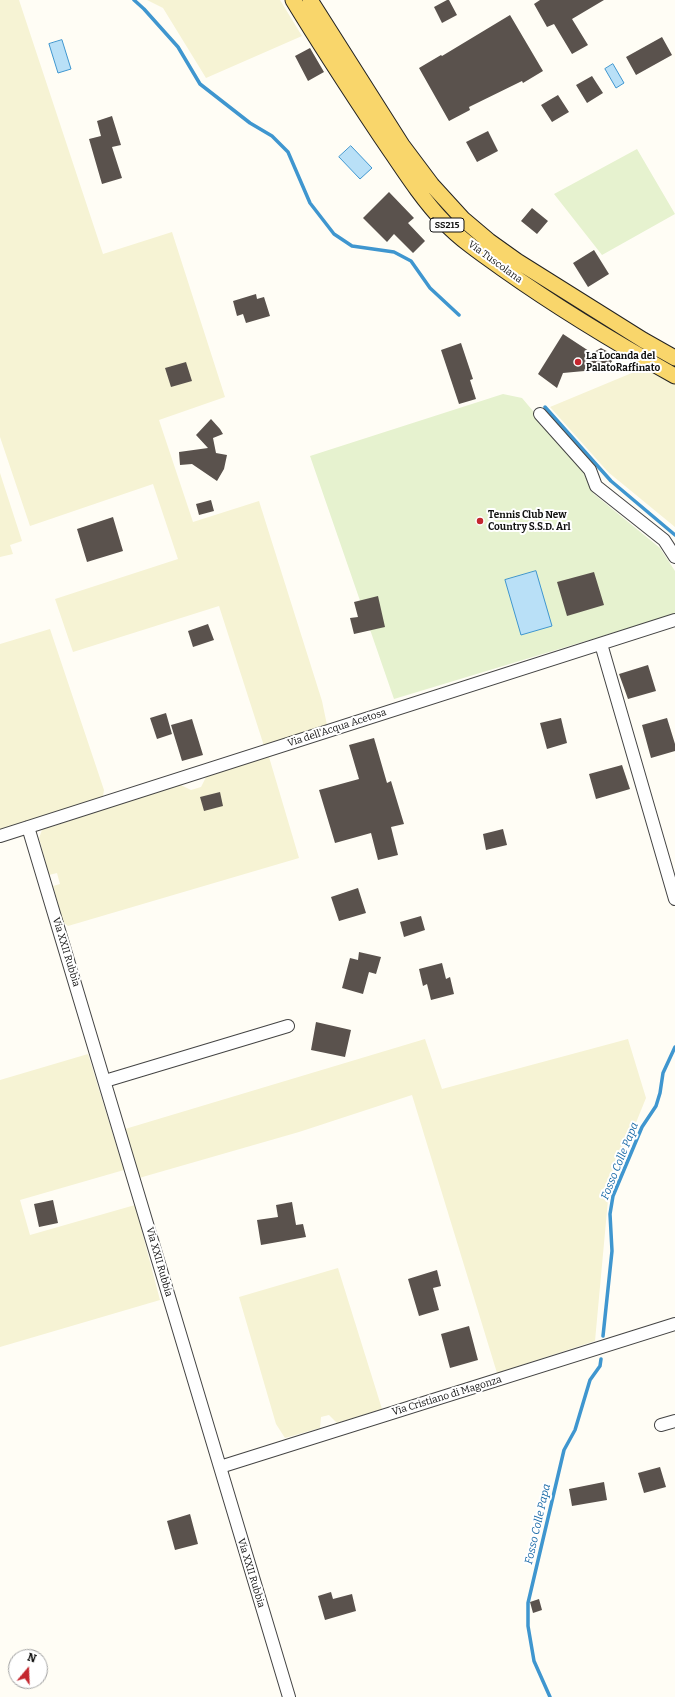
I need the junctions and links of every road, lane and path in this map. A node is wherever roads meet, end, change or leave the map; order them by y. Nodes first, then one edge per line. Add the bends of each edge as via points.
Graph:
1 (293, 0) edge
2 (310, 0) edge
3 (675, 358) edge
4 (675, 376) edge
5 (540, 414) dead end
6 (675, 557) edge
7 (675, 620) edge
8 (601, 644) junction
9 (28, 827) junction
10 (0, 836) edge
11 (675, 899) edge
12 (288, 1026) dead end
13 (105, 1081) junction
14 (675, 1324) edge
15 (675, 1421) edge
16 (661, 1425) dead end
17 (220, 1467) junction
18 (289, 1697) edge

1 - 4 main road, Via Tuscolana / SS215 via 339,75 399,164 444,223 518,280
2 - 3 main road, Via Tuscolana / SS215 via 402,144 432,185 463,220 517,261
5 - 6 street via 590,470 596,486 664,540
7 - 8 street, Via dell'Acqua Acetosa
8 - 9 street, Via dell'Acqua Acetosa
8 - 11 street
9 - 10 street, Via dell'Acqua Acetosa
9 - 13 street, Via XXII Rubbia
12 - 13 street
13 - 17 street, Via XXII Rubbia
14 - 17 street, Via Cristiano di Magonza
15 - 16 street
17 - 18 street, Via XXII Rubbia

